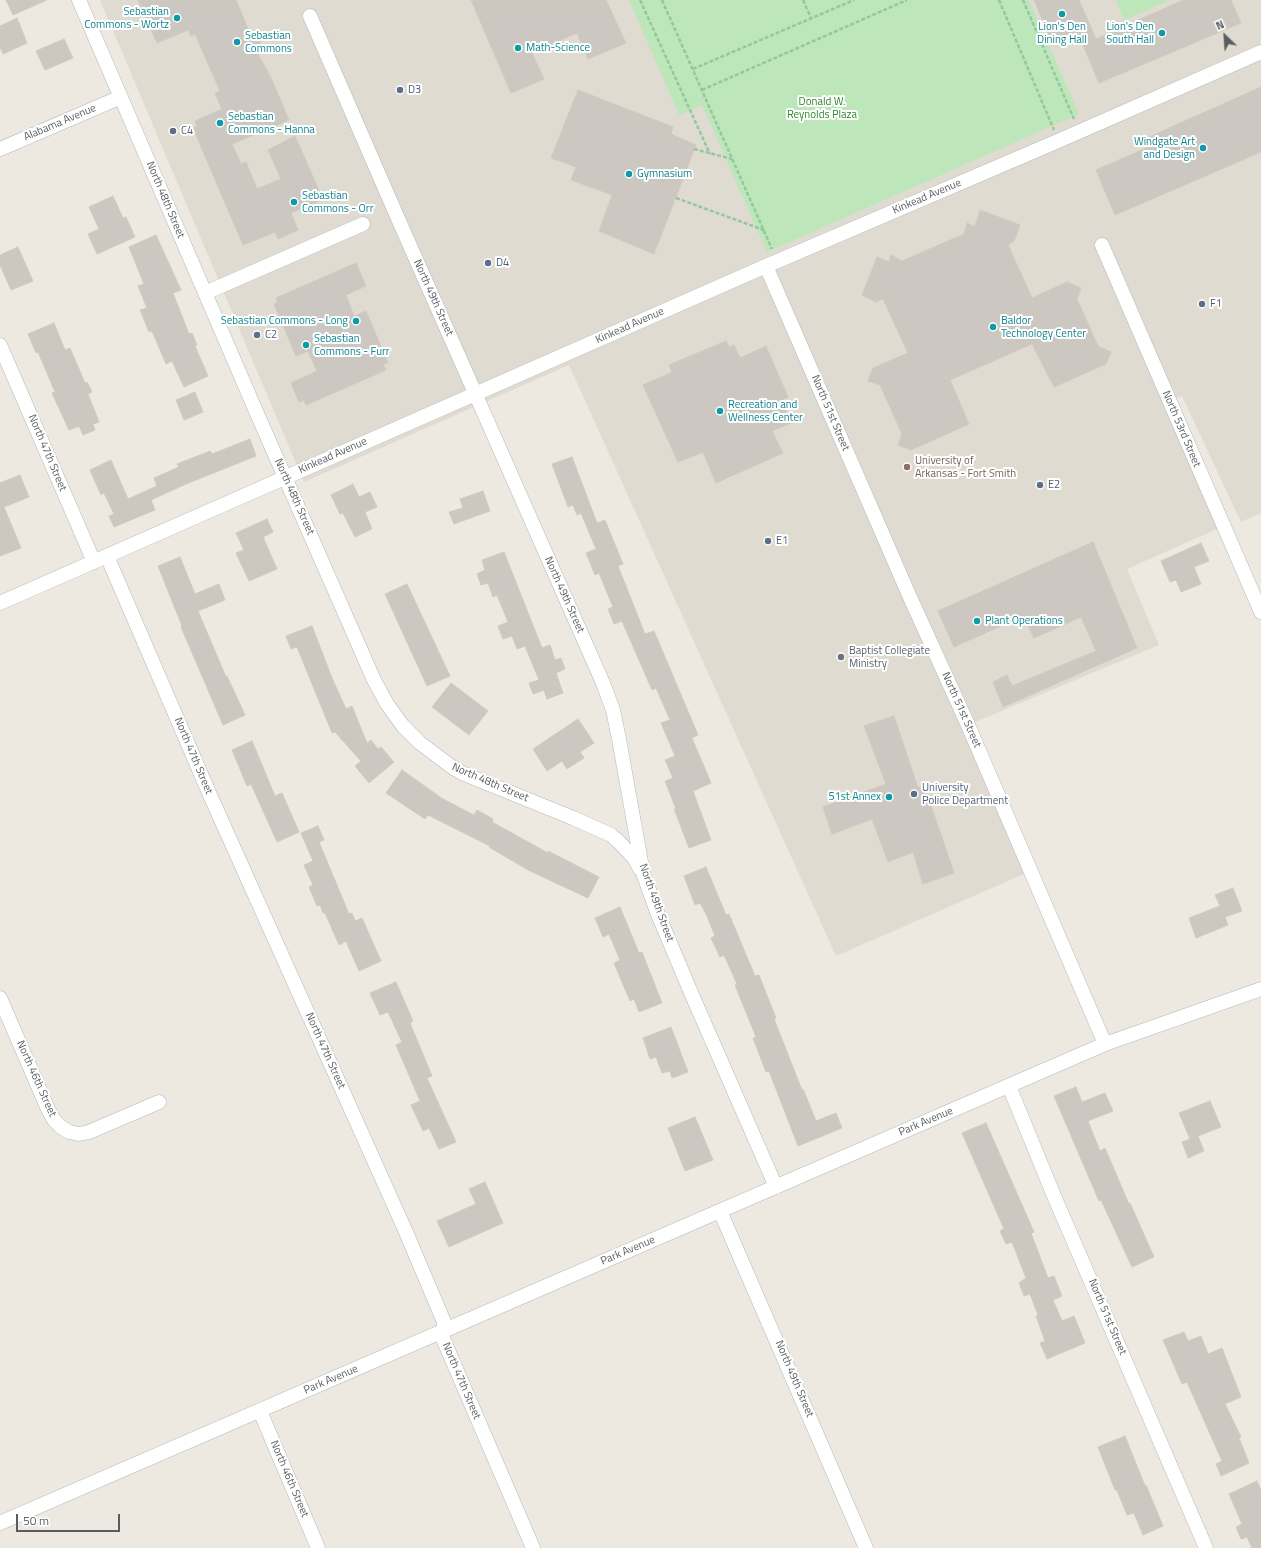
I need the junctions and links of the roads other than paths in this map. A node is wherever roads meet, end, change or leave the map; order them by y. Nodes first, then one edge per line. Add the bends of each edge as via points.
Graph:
1 (79, 0) edge
2 (310, 16) dead end
3 (1261, 52) edge
4 (121, 97) junction
5 (0, 149) edge
6 (364, 224) dead end
7 (1102, 245) dead end
8 (766, 266) junction
9 (205, 293) junction
10 (0, 345) edge
11 (475, 393) junction
12 (285, 478) junction
13 (100, 559) junction
14 (0, 603) edge
15 (1261, 612) edge
16 (643, 872) junction
17 (1261, 989) edge
18 (0, 998) edge
19 (1105, 1044) junction
20 (1009, 1086) junction
21 (159, 1102) dead end
22 (776, 1187) junction
23 (720, 1211) junction
24 (444, 1331) junction
25 (260, 1411) junction
26 (0, 1523) edge
27 (318, 1548) edge
28 (533, 1548) edge
29 (866, 1548) edge
30 (1206, 1548) edge

1 - 4 street, North 48th Street
2 - 11 street, North 49th Street
3 - 8 street, Kinkead Avenue
4 - 5 street, Alabama Avenue
4 - 9 street, North 48th Street
6 - 9 street
7 - 15 street, North 53rd Street
8 - 11 street, Kinkead Avenue
8 - 19 street, North 51st Street
9 - 12 street, North 48th Street
10 - 13 street, North 47th Street
11 - 12 street, Kinkead Avenue
11 - 16 street, North 49th Street via 603,683 619,739
12 - 13 street, Kinkead Avenue
12 - 16 street, North 48th Street via 374,680 403,726 437,757 462,773 611,835 634,858
13 - 14 street, Kinkead Avenue
13 - 24 street, North 47th Street via 214,803 406,1232 444,1322
16 - 22 street, North 49th Street via 689,988
17 - 19 street, Park Avenue
18 - 21 street, North 46th Street via 48,1109 61,1128 79,1134 89,1132
19 - 20 street, Park Avenue
20 - 22 street, Park Avenue
20 - 30 street, North 51st Street
22 - 23 street, Park Avenue
23 - 24 street, Park Avenue
23 - 29 street, North 49th Street
24 - 25 street, Park Avenue
24 - 28 street, North 47th Street via 441,1334
25 - 26 street, Park Avenue
25 - 27 street, North 46th Street

